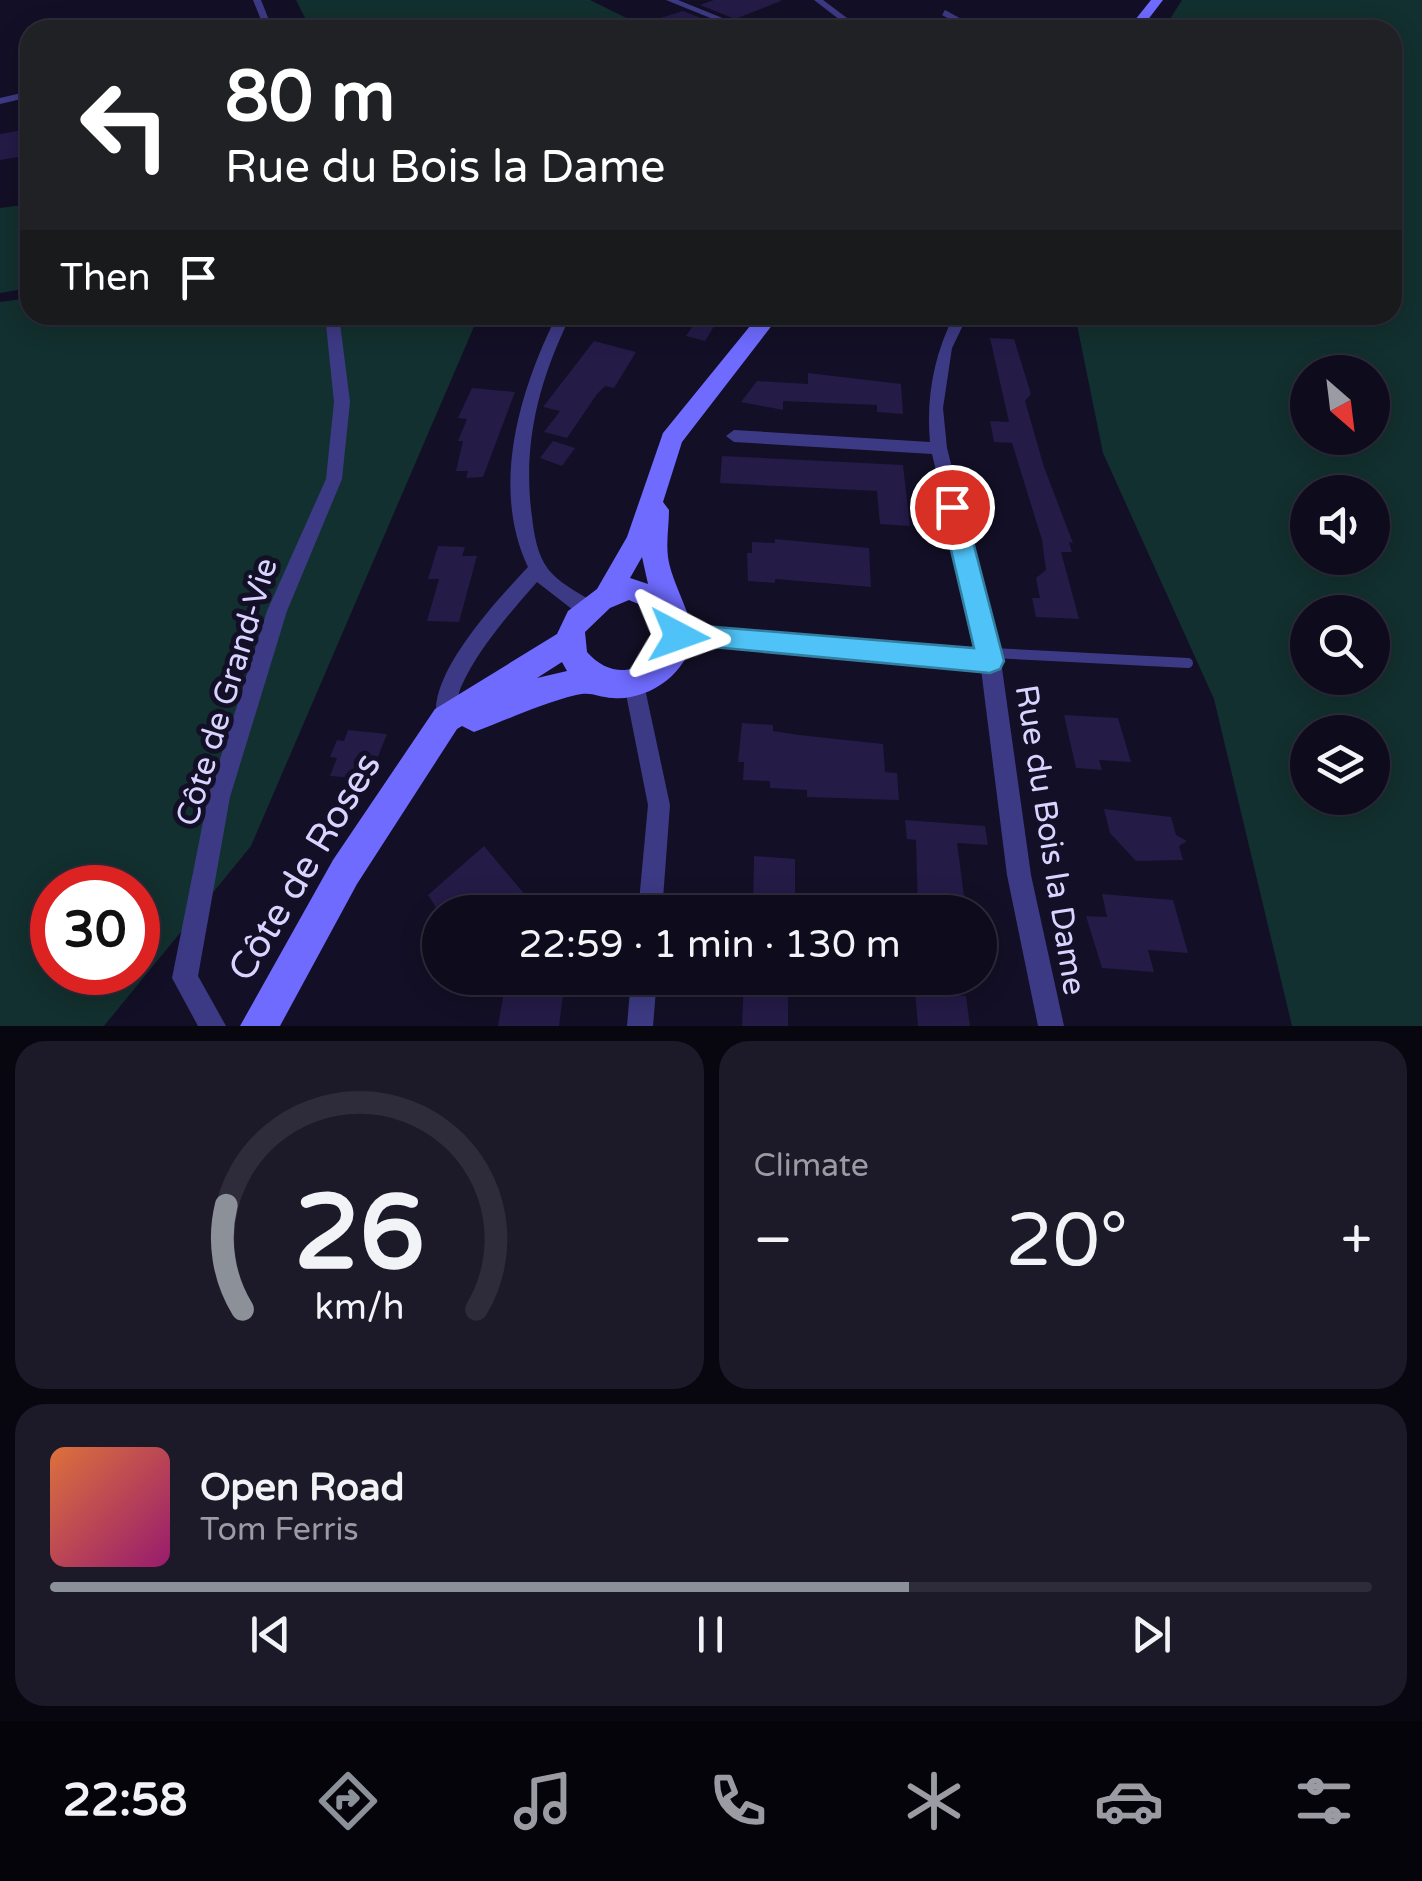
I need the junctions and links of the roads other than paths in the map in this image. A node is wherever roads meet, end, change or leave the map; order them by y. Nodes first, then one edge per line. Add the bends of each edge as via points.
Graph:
1 (670, 0) edge
2 (1156, 0) edge
3 (827, 1) edge
4 (945, 13) dead end
5 (722, 20) edge
6 (848, 20) edge
7 (957, 20) edge
8 (1141, 20) edge
9 (333, 325) edge
10 (559, 325) edge
11 (762, 325) edge
12 (956, 325) edge
13 (734, 436) dead end
14 (939, 448) junction
15 (658, 490) junction
16 (538, 568) junction
17 (596, 600) junction
18 (668, 605) junction
19 (679, 636) junction
20 (570, 642) junction
21 (990, 657) junction
22 (1188, 663) dead end
23 (592, 678) junction
24 (634, 684) junction
25 (446, 719) junction
26 (425, 753) junction
27 (651, 895) edge
28 (643, 995) edge
29 (213, 1026) edge
30 (259, 1026) edge
31 (640, 1026) edge
32 (1051, 1026) edge

1 - 5 street
2 - 8 street
3 - 6 street
4 - 7 street
9 - 29 street, Côte de Grand-Vie via 342,402 334,479 277,611 219,797 185,978
10 - 16 street via 521,423 518,482
11 - 15 street via 671,440
12 - 14 street, Rue du Bois la Dame via 945,348 935,408
13 - 14 street
14 - 21 street, Rue du Bois la Dame
15 - 17 street via 639,539
15 - 18 street via 655,557
16 - 17 street via 548,582
16 - 25 street via 460,671 444,698
17 - 18 street via 630,589
17 - 20 street via 573,623
18 - 19 street
19 - 21 street
19 - 24 street via 673,656
20 - 23 street via 576,662
20 - 25 street, Côte de Roses
21 - 22 lane
21 - 32 street, Rue du Bois la Dame via 1019,875
23 - 24 street
23 - 26 street, Côte de Roses via 526,694 477,716
24 - 27 street via 659,805
25 - 26 street, Côte de Roses
26 - 30 street, Côte de Roses via 345,872
28 - 31 street

